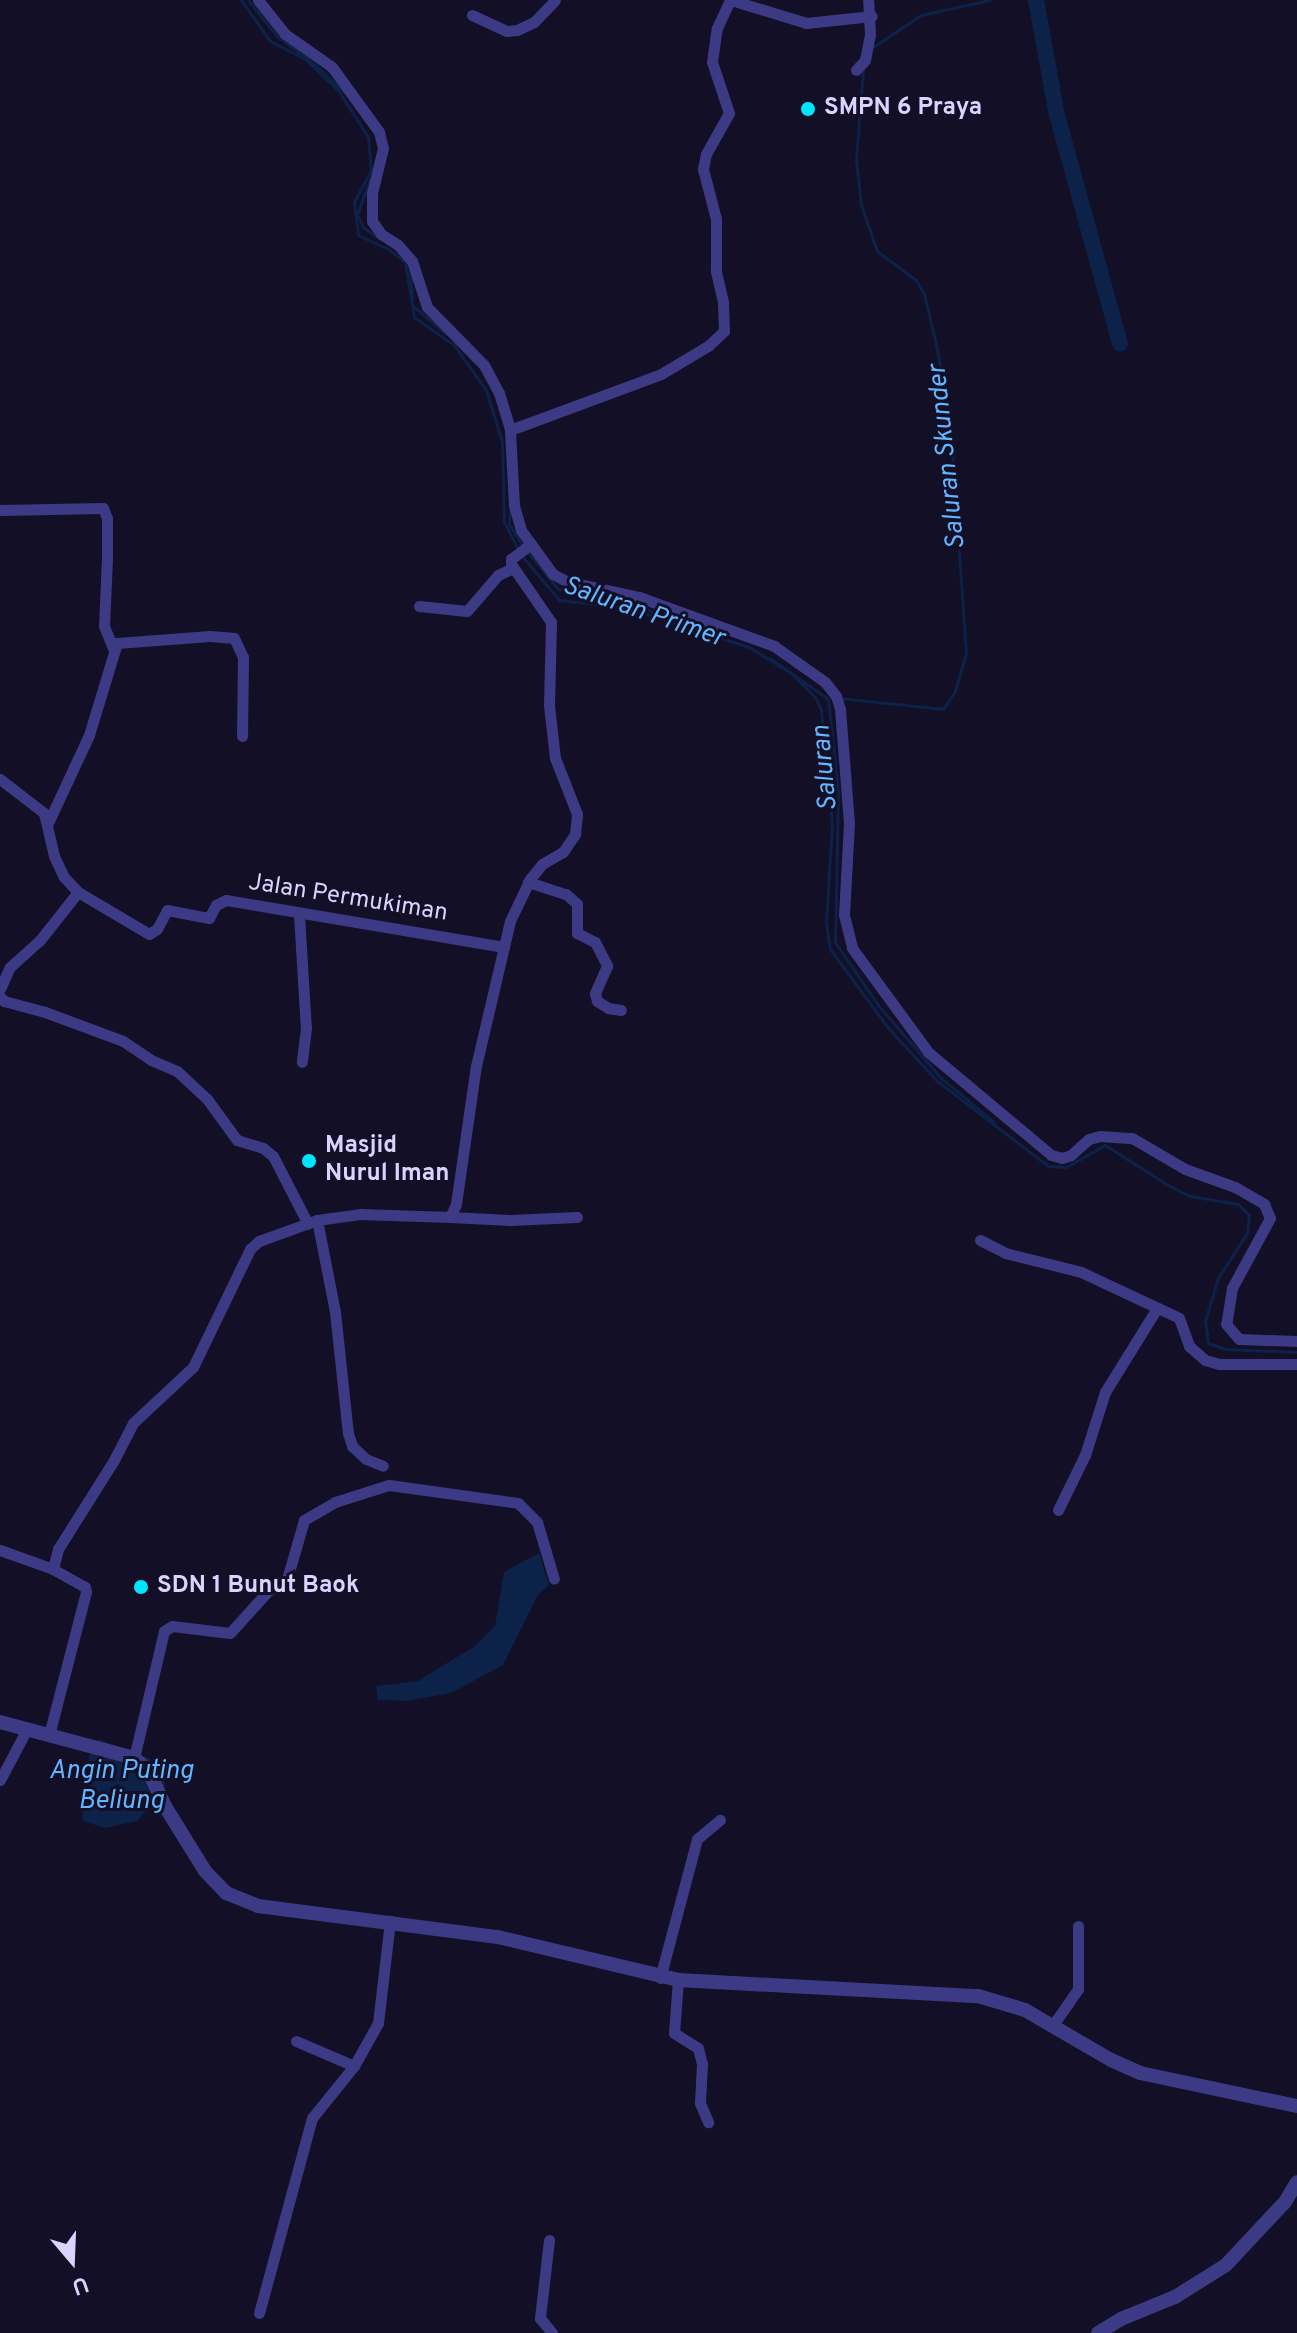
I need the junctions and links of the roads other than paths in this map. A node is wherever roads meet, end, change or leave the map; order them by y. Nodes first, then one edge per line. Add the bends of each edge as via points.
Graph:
1 (258, 0) edge
2 (555, 0) edge
3 (730, 0) edge
4 (868, 0) edge
5 (472, 15) dead end
6 (872, 16) junction
7 (856, 70) dead end
8 (510, 430) junction
9 (0, 510) edge
10 (529, 546) junction
11 (512, 563) junction
12 (419, 606) dead end
13 (113, 648) junction
14 (242, 736) dead end
15 (0, 779) edge
16 (48, 823) junction
17 (528, 882) junction
18 (78, 892) junction
19 (299, 915) junction
20 (504, 947) junction
21 (0, 989) edge
22 (0, 997) edge
23 (621, 1010) dead end
24 (302, 1062) dead end
25 (450, 1217) junction
26 (577, 1217) dead end
27 (312, 1222) junction
28 (980, 1240) dead end
29 (1157, 1308) junction
30 (1297, 1341) edge
31 (1297, 1364) edge
32 (383, 1466) dead end
33 (1058, 1510) dead end
34 (0, 1550) edge
35 (53, 1569) junction
36 (554, 1579) dead end
37 (0, 1722) edge
38 (27, 1729) junction
39 (49, 1735) junction
40 (134, 1758) junction
41 (0, 1780) edge
42 (720, 1820) dead end
43 (390, 1921) junction
44 (1078, 1926) dead end
45 (660, 1978) junction
46 (678, 1980) junction
47 (1053, 2025) junction
48 (296, 2041) dead end
49 (354, 2066) junction
50 (1297, 2106) edge
51 (708, 2122) dead end
52 (1297, 2182) edge
53 (549, 2240) dead end
54 (259, 2313) dead end
55 (552, 2333) edge
56 (1098, 2333) edge

1 - 8 street via 285,34 319,55 344,80 379,132 383,148 372,193 372,221 412,261 427,307 484,365
2 - 5 street via 534,22 517,30 507,31
3 - 6 street via 806,23
3 - 8 street via 717,28 712,62 729,113 703,169 716,219 724,331 661,374
4 - 6 street
6 - 7 street via 865,60
8 - 10 street via 514,505
9 - 13 street via 103,508 104,626
10 - 11 street
10 - 30 street via 566,581 639,597 774,646 825,682 840,709 849,823 846,930 876,982 928,1052 1051,1155 1071,1155 1100,1136 1132,1138 1185,1169 1264,1204 1270,1218 1232,1288 1226,1324 1239,1339
11 - 12 street via 467,611
11 - 17 street via 551,622 549,705 555,758 577,814 575,834 563,852 542,864
13 - 14 street via 124,641 234,638 243,657
13 - 16 street via 89,735
15 - 16 street via 40,808
16 - 18 street, Jalan Permukiman via 54,856
17 - 20 street
17 - 23 street via 566,894 577,904 577,933 595,942 607,966 595,993 597,1001
18 - 19 street, Jalan Permukiman via 149,934 167,910 209,918 226,900
18 - 21 street via 40,940 10,967
19 - 20 street, Jalan Permukiman
19 - 24 street via 306,1028
20 - 25 street via 476,1066 460,1186
22 - 27 street via 123,1041 177,1071 207,1099 237,1140 273,1156
25 - 26 street
25 - 27 street via 360,1214
27 - 32 street via 335,1312 348,1433 352,1446
27 - 35 street via 250,1249 204,1349 183,1379 133,1423 58,1549
28 - 29 street via 1005,1253 1081,1272
29 - 31 street via 1179,1318 1189,1346 1205,1360
29 - 33 street via 1105,1392 1085,1455
34 - 35 street
35 - 39 street via 86,1592
36 - 40 street via 537,1522 518,1503 389,1485 335,1502 304,1520 287,1579 267,1592 230,1633 172,1626 164,1631
37 - 38 street
38 - 39 street
38 - 41 street
39 - 40 street
40 - 43 street via 148,1770 193,1854 226,1893 267,1908
42 - 45 street via 697,1839
43 - 45 street via 498,1937
43 - 49 street via 378,2023
44 - 47 street via 1078,1989
45 - 46 street
46 - 47 street via 951,1992 1005,2002
46 - 51 street via 674,2033 698,2048 700,2103
47 - 50 street via 1140,2073
48 - 49 street
49 - 54 street via 312,2118
52 - 56 street via 1226,2265 1175,2297
53 - 55 street via 540,2318

